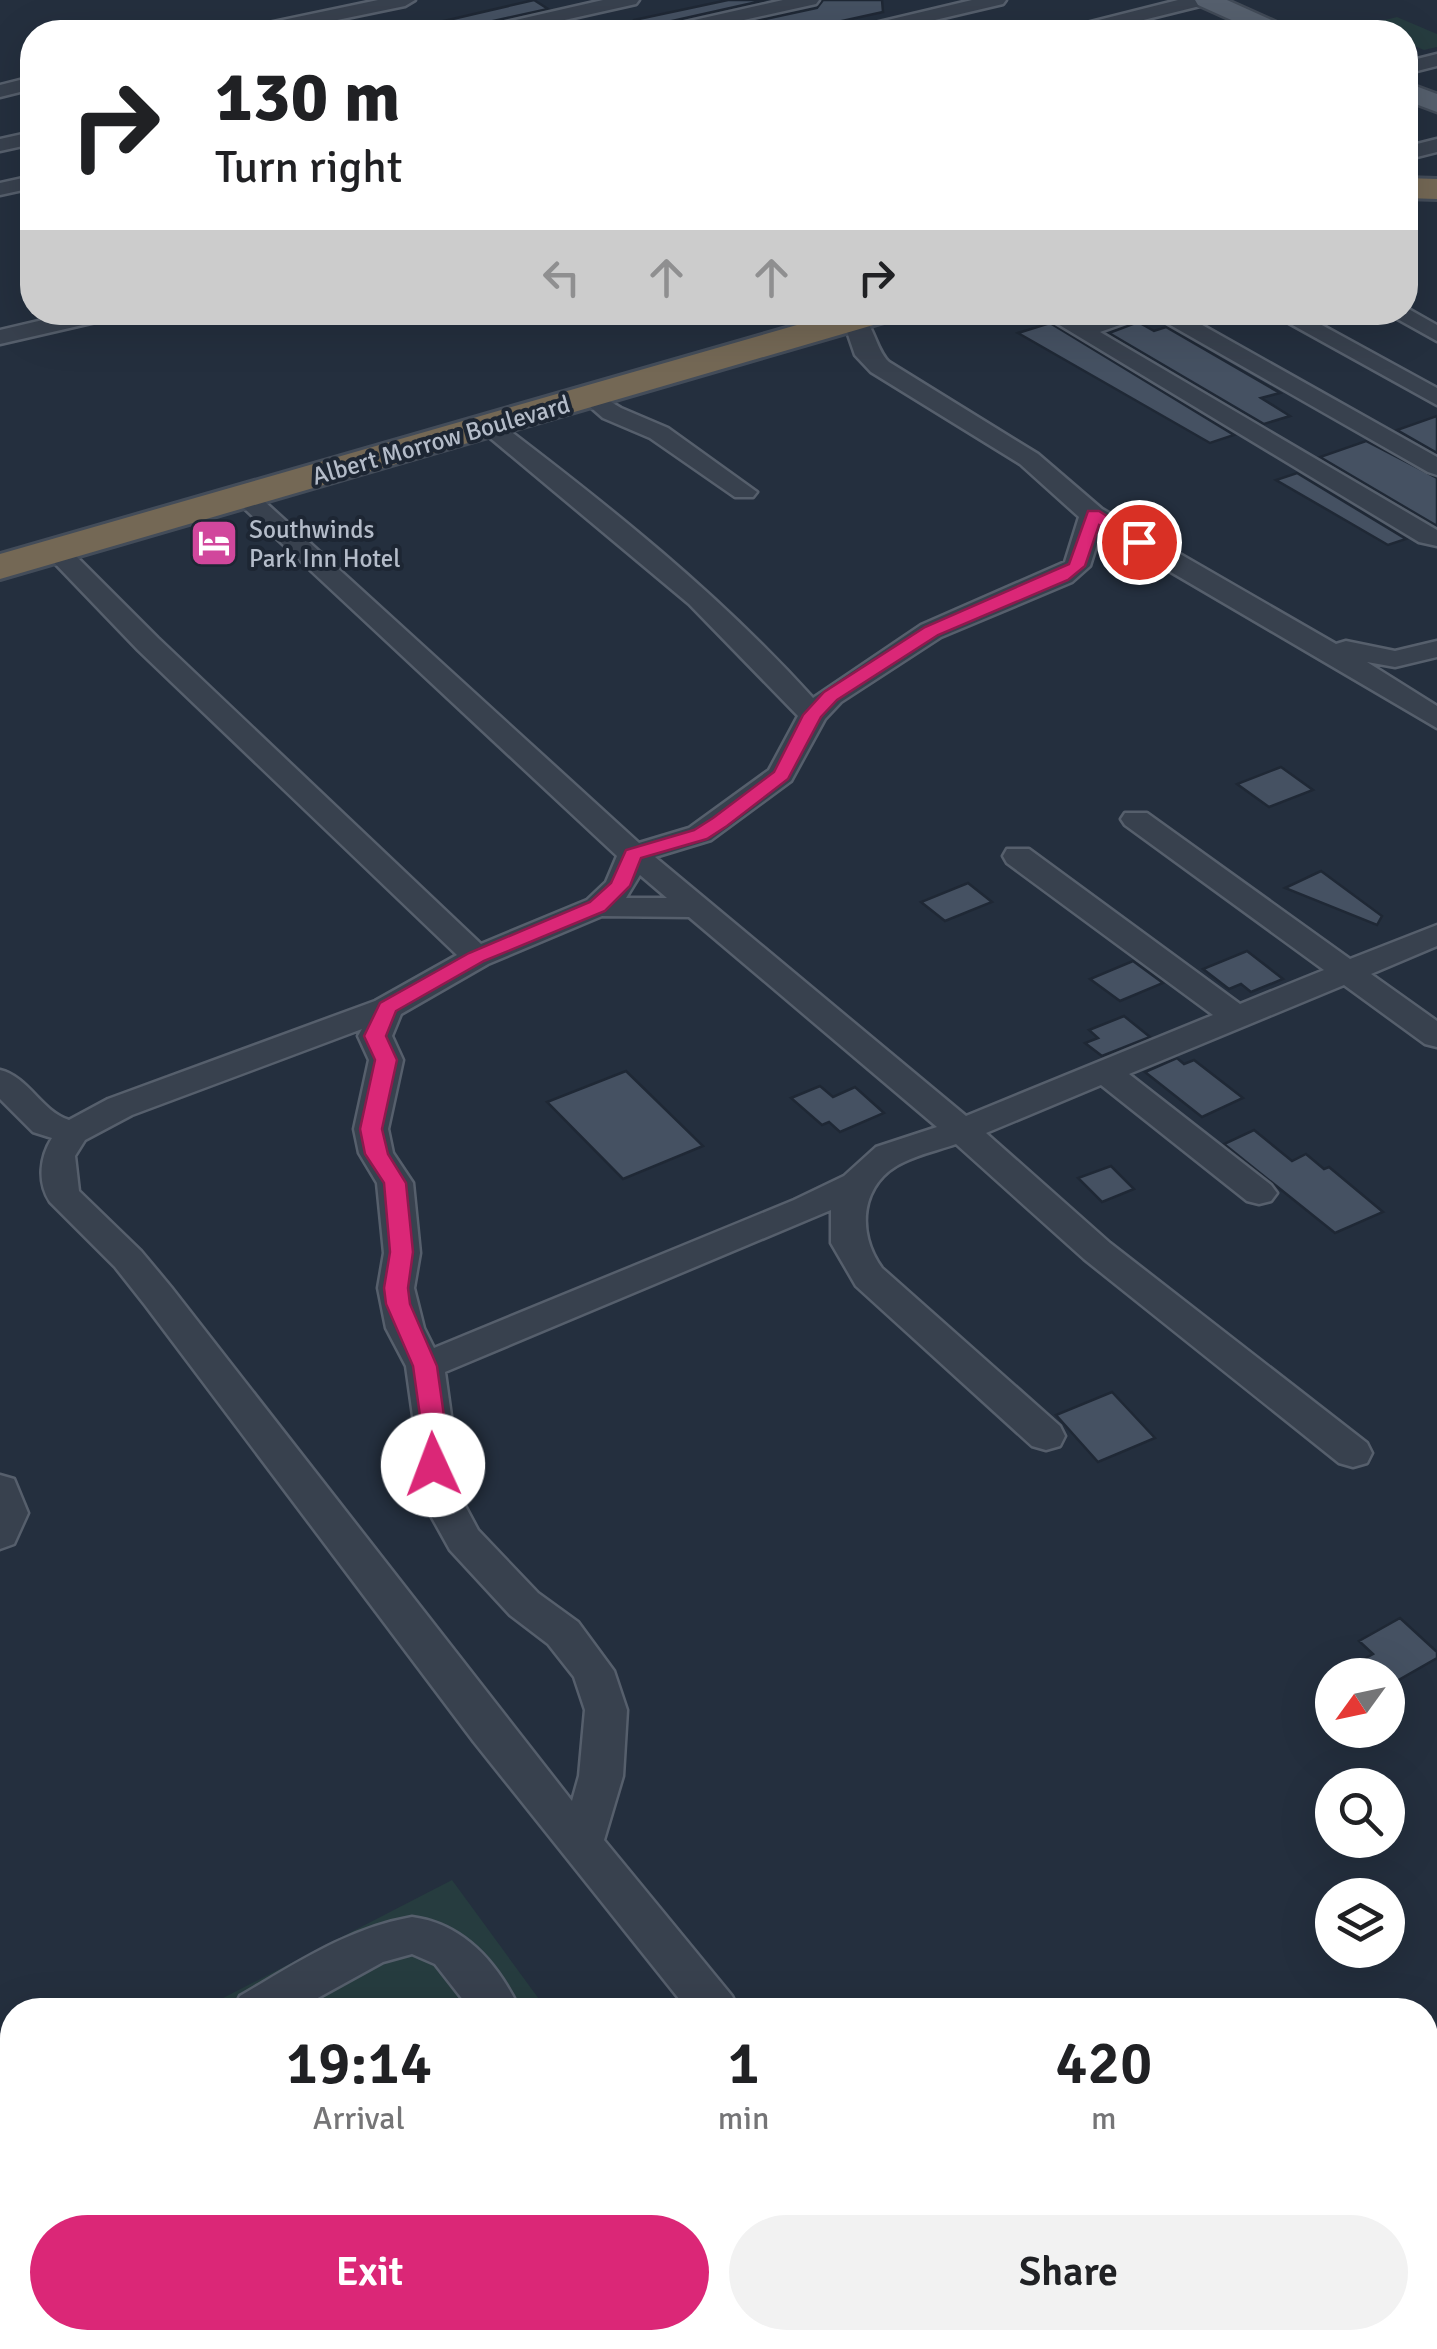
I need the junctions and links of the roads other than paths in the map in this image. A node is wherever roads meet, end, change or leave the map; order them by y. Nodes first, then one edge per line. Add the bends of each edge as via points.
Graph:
1 (404, 0) edge
2 (629, 0) edge
3 (808, 0) edge
4 (996, 0) edge
5 (1101, 0) edge
6 (1204, 0) edge
7 (1138, 16) junction
8 (310, 20) edge
9 (563, 20) edge
10 (719, 20) edge
11 (912, 20) edge
12 (1122, 20) edge
13 (1146, 20) edge
14 (1250, 20) edge
15 (0, 169) edge
16 (16, 186) edge
17 (53, 325) edge
18 (837, 325) edge
19 (868, 325) edge
20 (1069, 325) edge
21 (1102, 325) edge
22 (1185, 325) edge
23 (1303, 325) edge
24 (1080, 332) junction
25 (0, 337) edge
26 (1334, 342) junction
27 (1259, 365) junction
28 (591, 397) junction
29 (1437, 398) edge
30 (488, 426) junction
31 (1437, 466) edge
32 (744, 492) dead end
33 (244, 496) junction
34 (1094, 514) junction
35 (1437, 538) edge
36 (56, 551) junction
37 (0, 567) edge
38 (1293, 634) junction
39 (1437, 649) edge
40 (812, 715) junction
41 (1437, 719) edge
42 (1136, 819) dead end
43 (633, 854) junction
44 (1018, 856) dead end
45 (598, 906) junction
46 (696, 908) junction
47 (1437, 935) edge
48 (477, 957) junction
49 (1348, 973) junction
50 (387, 1008) junction
51 (1235, 1016) junction
52 (1437, 1037) edge
53 (1106, 1072) junction
54 (0, 1080) edge
55 (962, 1130) junction
56 (72, 1134) junction
57 (856, 1184) junction
58 (1260, 1194) dead end
59 (425, 1366) junction
60 (1046, 1436) dead end
61 (1353, 1453) dead end
62 (0, 1488) edge
63 (0, 1534) edge
64 (582, 1842) junction
65 (278, 1998) edge
66 (488, 1998) edge
67 (706, 1998) edge

1 - 8 street
2 - 9 street
3 - 10 street
4 - 11 street
5 - 7 street
6 - 7 street
6 - 14 main road
7 - 12 street
7 - 13 street
15 - 16 street
17 - 25 street
18 - 28 highway, Albert Morrow Boulevard
19 - 34 street via 866,355 880,367 1030,459
20 - 24 street
21 - 24 street
22 - 27 street
23 - 26 street
24 - 35 street
26 - 27 street
26 - 29 street
27 - 31 street
28 - 30 highway, Albert Morrow Boulevard
28 - 32 street via 659,433
30 - 33 highway, Albert Morrow Boulevard
30 - 40 street via 661,562
33 - 36 highway, Albert Morrow Boulevard
33 - 43 street
34 - 38 street
34 - 40 street via 1076,566 1062,576 932,631 830,696
36 - 37 highway, Albert Morrow Boulevard
36 - 48 street
38 - 39 street via 1377,658
38 - 41 street
40 - 43 street via 782,775 700,834
42 - 49 street
43 - 45 street via 620,886
43 - 46 street
44 - 51 street
45 - 46 street
45 - 48 street
46 - 55 street
47 - 49 street
48 - 50 street
49 - 51 street
49 - 52 street
50 - 56 street via 120,1107
50 - 59 street via 375,1036 386,1060 371,1129 376,1154 395,1183 402,1252 398,1304
51 - 53 street
53 - 55 street
53 - 58 street
54 - 56 street via 45,1124
55 - 57 street via 888,1156
55 - 61 street via 1097,1252
56 - 64 street via 58,1156 62,1194 158,1296
57 - 59 street
57 - 60 street via 843,1228 849,1250 870,1277
59 - 64 street via 435,1488 464,1540 524,1604 563,1633 593,1670 602,1696 601,1776
62 - 63 street via 8,1513
64 - 67 street
65 - 66 street via 383,1941 409,1934 431,1938 454,1954

